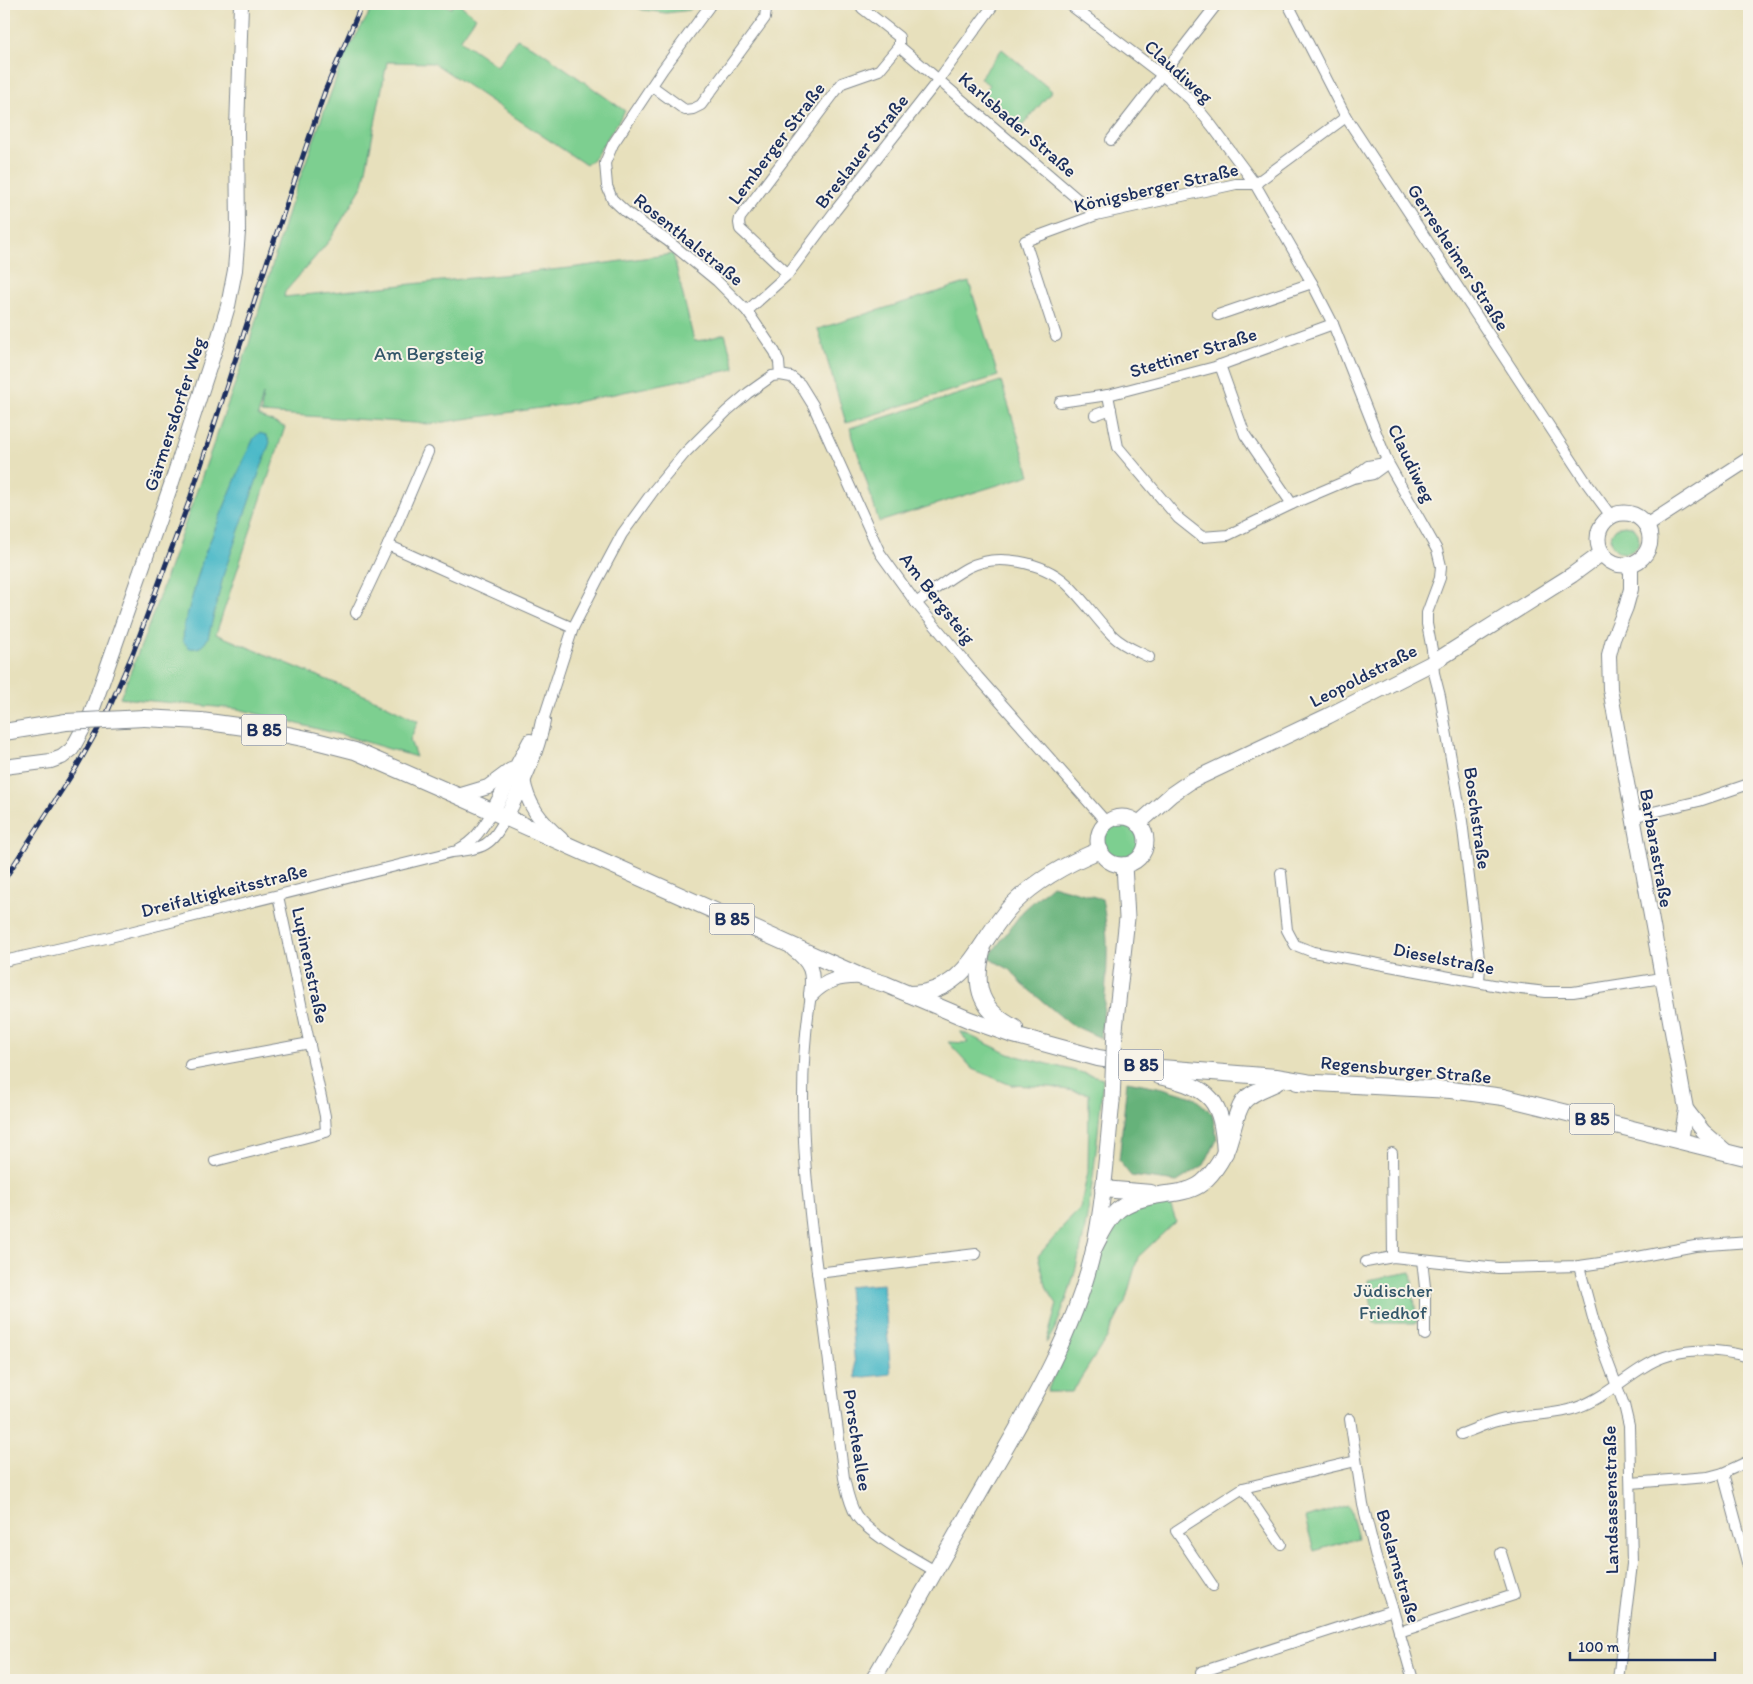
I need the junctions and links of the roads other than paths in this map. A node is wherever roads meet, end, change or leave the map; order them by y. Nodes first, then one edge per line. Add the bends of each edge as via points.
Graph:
1 (241, 4) edge
2 (711, 4) edge
3 (764, 4) edge
4 (994, 4) edge
5 (1069, 4) edge
6 (1217, 4) edge
7 (1292, 5) edge
8 (862, 8) dead end
9 (899, 46) junction
10 (1162, 75) junction
11 (939, 79) junction
12 (652, 86) junction
13 (1346, 117) junction
14 (1111, 140) dead end
15 (1255, 184) junction
16 (1096, 215) junction
17 (788, 274) junction
18 (1312, 283) junction
19 (746, 311) junction
20 (1218, 315) dead end
21 (1333, 324) junction
22 (1056, 336) dead end
23 (1220, 365) junction
24 (780, 375) junction
25 (1108, 395) junction
26 (1060, 402) dead end
27 (1110, 409) junction
28 (1095, 415) dead end
29 (428, 452) dead end
30 (1749, 459) edge
31 (1388, 463) junction
32 (1292, 504) junction
33 (1611, 516) junction
34 (1646, 526) junction
35 (388, 544) junction
36 (1602, 553) junction
37 (1631, 564) junction
38 (916, 603) junction
39 (356, 613) dead end
40 (573, 628) junction
41 (1149, 658) dead end
42 (1434, 662) junction
43 (543, 721) junction
44 (4, 732) edge
45 (517, 765) junction
46 (4, 767) edge
47 (523, 779) junction
48 (1749, 784) edge
49 (458, 796) junction
50 (499, 814) junction
51 (1632, 817) junction
52 (1107, 823) junction
53 (1138, 824) junction
54 (565, 843) junction
55 (1100, 850) junction
56 (452, 852) junction
57 (1124, 865) junction
58 (1281, 873) dead end
59 (278, 896) junction
60 (783, 942) junction
61 (984, 943) junction
62 (4, 961) edge
63 (864, 978) junction
64 (1662, 978) junction
65 (1479, 981) junction
66 (908, 994) junction
67 (811, 996) junction
68 (310, 1043) junction
69 (1052, 1046) junction
70 (190, 1065) dead end
71 (1142, 1072) junction
72 (1306, 1082) junction
73 (1276, 1083) junction
74 (1686, 1109) junction
75 (1681, 1141) junction
76 (1727, 1152) junction
77 (1225, 1153) junction
78 (1392, 1153) dead end
79 (1749, 1158) edge
80 (215, 1161) dead end
81 (1103, 1190) junction
82 (1162, 1194) junction
83 (1749, 1242) edge
84 (1094, 1248) junction
85 (976, 1254) dead end
86 (1393, 1257) junction
87 (1422, 1260) junction
88 (1366, 1262) dead end
89 (1579, 1266) junction
90 (817, 1273) junction
91 (1425, 1335) dead end
92 (1749, 1357) edge
93 (1616, 1386) junction
94 (1350, 1420) dead end
95 (1461, 1434) dead end
96 (1356, 1461) junction
97 (1749, 1461) edge
98 (1723, 1473) junction
99 (1631, 1483) junction
100 (1243, 1488) junction
101 (1280, 1544) dead end
102 (1501, 1553) dead end
103 (1748, 1566) dead end
104 (935, 1572) junction
105 (1213, 1586) dead end
106 (1393, 1610) junction
107 (1399, 1632) junction
108 (1202, 1672) dead end
109 (873, 1680) edge
110 (1412, 1680) edge
111 (1618, 1680) edge

1 - 46 street, Gärmersdorfer Weg via 238,232 235,270 218,340 92,714 72,749 62,757
2 - 12 street, Rosenthalstraße
3 - 12 street via 764,18 701,105 686,110
4 - 11 street, Breslauer Straße
5 - 10 street, Claudiweg
6 - 10 street
7 - 13 street, Gerresheimer Straße
8 - 9 street via 899,37
9 - 11 street
9 - 17 street, Lemberger Straße via 879,70 842,83 740,218 740,228
10 - 14 street
10 - 15 street, Claudiweg via 1190,99
11 - 16 street, Karlsbader Straße
11 - 17 street, Breslauer Straße
12 - 19 street, Rosenthalstraße via 613,144 605,163 612,199 716,281
13 - 15 street, Königsberger Straße
13 - 33 street, Gerresheimer Straße
15 - 16 street, Königsberger Straße via 1236,184
15 - 18 street, Claudiweg
16 - 22 street, Königsberger Straße via 1025,242
17 - 19 street, Breslauer Straße
18 - 20 street
18 - 21 street, Claudiweg
19 - 24 street, Rosenthalstraße via 776,352
21 - 23 street, Stettiner Straße
21 - 31 street, Claudiweg
23 - 25 street, Stettiner Straße
23 - 32 street via 1245,435
24 - 38 street, Am Bergsteig via 791,376 800,384 880,553
24 - 40 street via 764,380 727,410 654,490 622,534
25 - 26 street, Stettiner Straße
25 - 27 street
27 - 28 street
27 - 32 street via 1118,447 1178,518 1202,537 1228,535
29 - 35 street
30 - 34 street
31 - 32 street via 1368,466 1353,478
31 - 42 street, Claudiweg via 1438,550 1440,578 1426,624
33 - 34 main road via 1627,513
33 - 36 main road via 1604,522 1598,537
34 - 37 main road via 1648,548
35 - 39 street
35 - 40 street
36 - 37 main road via 1615,563
36 - 42 main road, Leopoldstraße
37 - 51 street, Barbarastraße via 1631,590 1613,639 1609,672
38 - 41 street via 968,567 983,562 1019,561 1051,572 1067,584 1114,637
38 - 52 street, Am Bergsteig
40 - 43 street
42 - 53 main road, Leopoldstraße via 1191,781
42 - 65 street, Boschstraße via 1462,821
43 - 45 street
43 - 47 street
44 - 49 main road, B 85, bridge via 66,722 144,718 201,720 259,729 355,751
45 - 49 street via 488,787
45 - 50 street
47 - 50 street
47 - 54 street via 525,792 536,814
48 - 51 street via 1699,801
49 - 50 main road, B 85
50 - 54 main road, B 85
50 - 56 street, Dreifaltigkeitsstraße via 473,840
50 - 56 street, Dreifaltigkeitsstraße via 495,837 486,845
51 - 64 street, Barbarastraße
52 - 53 main road via 1126,818
52 - 55 main road via 1100,831
53 - 57 main road via 1144,832 1145,847 1142,855
54 - 60 main road, B 85
55 - 57 main road via 1113,863
55 - 61 main road via 1063,866 1031,888 997,922
56 - 59 street, Dreifaltigkeitsstraße
57 - 81 main road, bridge via 1127,918
58 - 65 street, Dieselstraße via 1287,930 1295,946 1313,952
59 - 62 street, Dreifaltigkeitsstraße
59 - 68 street, Lupinenstraße
60 - 63 main road, B 85
60 - 67 street via 810,965
61 - 66 main road via 972,962 954,980 927,992
61 - 69 main road via 977,978 980,994 991,1012 1010,1026
63 - 66 main road, B 85
63 - 67 street via 836,978 818,987
63 - 71 main road, B 85 via 966,1026 1036,1050
64 - 65 street, Dieselstraße via 1573,992 1546,992
64 - 74 street, Barbarastraße
66 - 69 main road, B 85 via 970,1020
67 - 90 street, Porscheallee via 803,1050 803,1109
68 - 70 street, Lupinenstraße
68 - 80 street, Lupinenstraße via 326,1132
69 - 72 main road, B 85 via 1098,1058 1161,1068
71 - 73 main road, Regensburger Straße / B 85
71 - 77 main road via 1186,1083 1211,1098 1222,1119
72 - 73 main road, Regensburger Straße / B 85
72 - 75 main road, Regensburger Straße / B 85 via 1452,1090 1503,1097
73 - 77 main road via 1253,1093 1244,1101
74 - 75 street, Barbarastraße
74 - 76 street
75 - 76 main road, Regensburger Straße / B 85
76 - 79 main road, Regensburger Straße / B 85
77 - 82 main road via 1201,1184 1177,1193
78 - 86 street
81 - 82 main road
81 - 84 main road
82 - 84 main road via 1117,1211
83 - 89 street via 1694,1246
84 - 104 main road via 1074,1311 1052,1362
85 - 90 street
86 - 87 street
86 - 88 street
87 - 89 street via 1498,1268
87 - 91 street
89 - 93 street, Landsassenstraße via 1597,1333
90 - 104 street, Porscheallee via 848,1500 857,1517 870,1529
92 - 93 street via 1713,1350 1687,1351 1659,1358
93 - 95 street via 1599,1398 1570,1410 1497,1421
93 - 99 street, Landsassenstraße via 1629,1426
94 - 96 street, Boslarnstraße
96 - 100 street
96 - 106 street, Boslarnstraße via 1363,1505
97 - 98 street
98 - 99 street
98 - 103 street
99 - 111 street, Landsassenstraße via 1632,1564
100 - 101 street
100 - 105 street via 1176,1531
102 - 107 street via 1514,1595
104 - 109 main road
106 - 107 street, Boslarnstraße
106 - 108 street
107 - 110 street, Boslarnstraße

